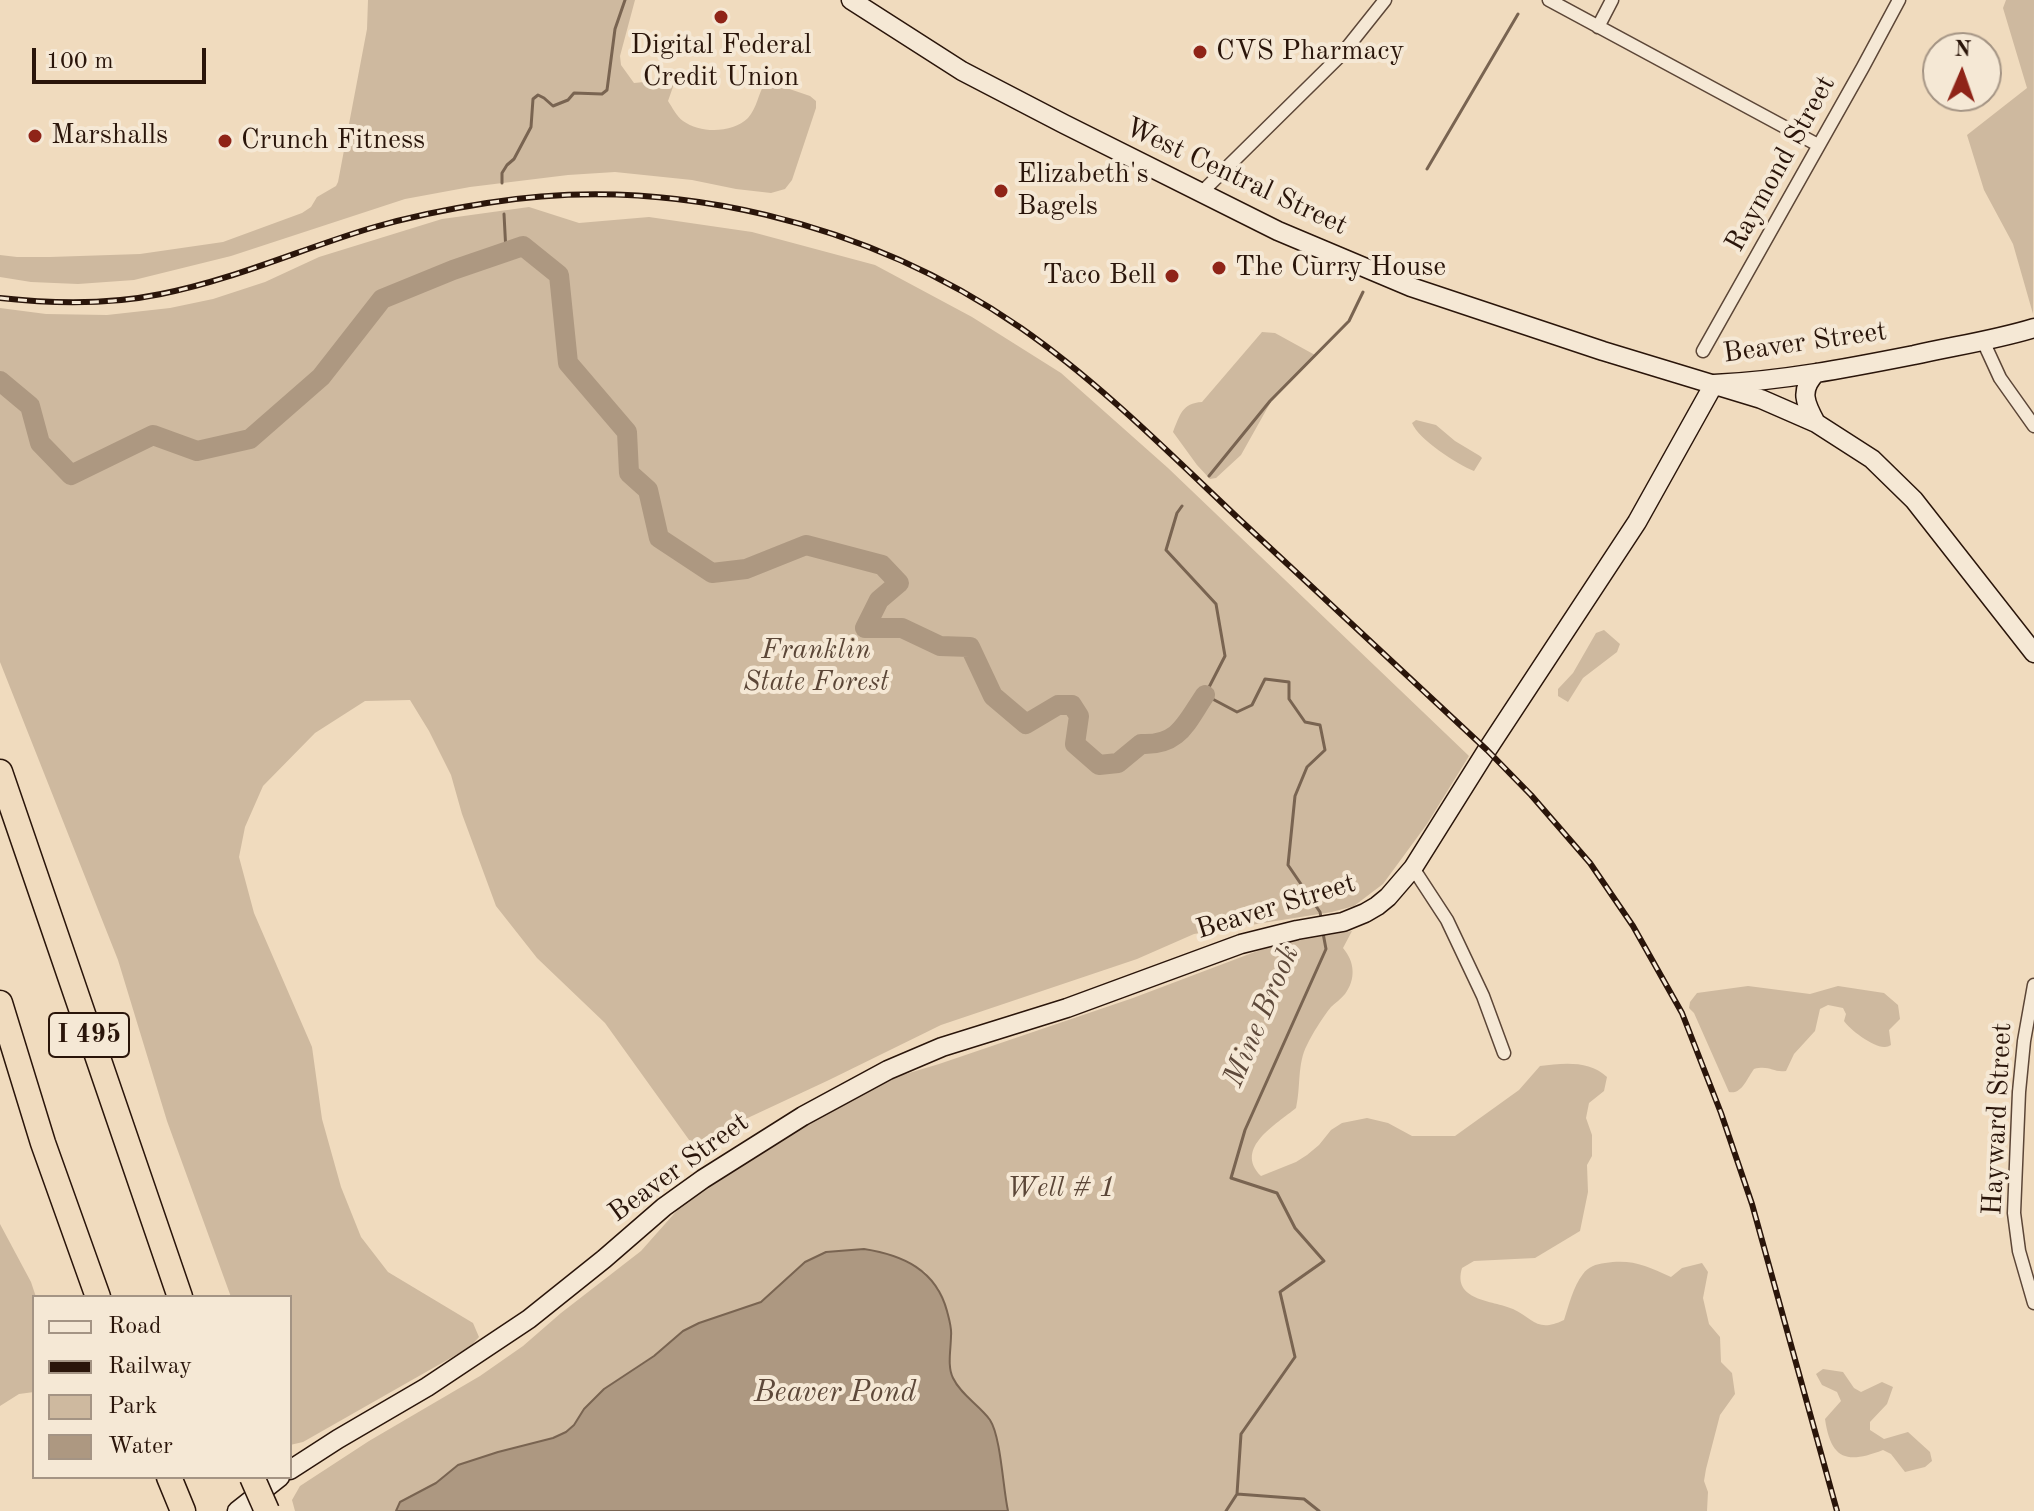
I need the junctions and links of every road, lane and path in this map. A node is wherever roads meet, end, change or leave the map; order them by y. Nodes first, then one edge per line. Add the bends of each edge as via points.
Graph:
1 (851, 0) edge
2 (1385, 0) edge
3 (1549, 0) edge
4 (1612, 0) edge
5 (1899, 0) edge
6 (1598, 27) junction
7 (1818, 145) junction
8 (1201, 193) junction
9 (2034, 328) edge
10 (1983, 341) junction
11 (1703, 351) dead end
12 (1816, 373) junction
13 (1714, 384) junction
14 (1816, 423) junction
15 (2034, 426) edge
16 (2034, 653) edge
17 (0, 772) edge
18 (1413, 868) junction
19 (2034, 985) edge
20 (0, 1003) edge
21 (1504, 1053) dead end
22 (97, 1295) edge
23 (179, 1295) edge
24 (2034, 1303) edge
25 (292, 1469) edge
26 (170, 1479) edge
27 (253, 1479) edge
28 (277, 1479) edge
29 (183, 1511) edge
30 (237, 1511) edge
31 (267, 1511) edge

1 - 8 street, West Central Street via 962,71
2 - 8 street via 1336,61
3 - 6 street
4 - 6 street
5 - 7 street, Raymond Street
6 - 7 street
7 - 11 street, Raymond Street
8 - 13 street, West Central Street via 1411,287
9 - 10 street, Beaver Street
10 - 12 street, Beaver Street
10 - 15 street via 2000,378
12 - 13 street, Beaver Street
12 - 14 street via 1805,396
13 - 14 street, West Central Street
13 - 18 street, Beaver Street via 1637,522
14 - 16 street, West Central Street via 1872,459 1914,500
17 - 23 highway, I 495
18 - 21 street via 1447,920
18 - 25 street, Beaver Street via 1388,897 1351,920 1241,944 888,1070 703,1179 529,1319
19 - 24 street, Hayward Street via 2019,1092 2014,1213
20 - 22 highway, I 495
26 - 29 highway
27 - 31 highway, bridge
28 - 30 street

